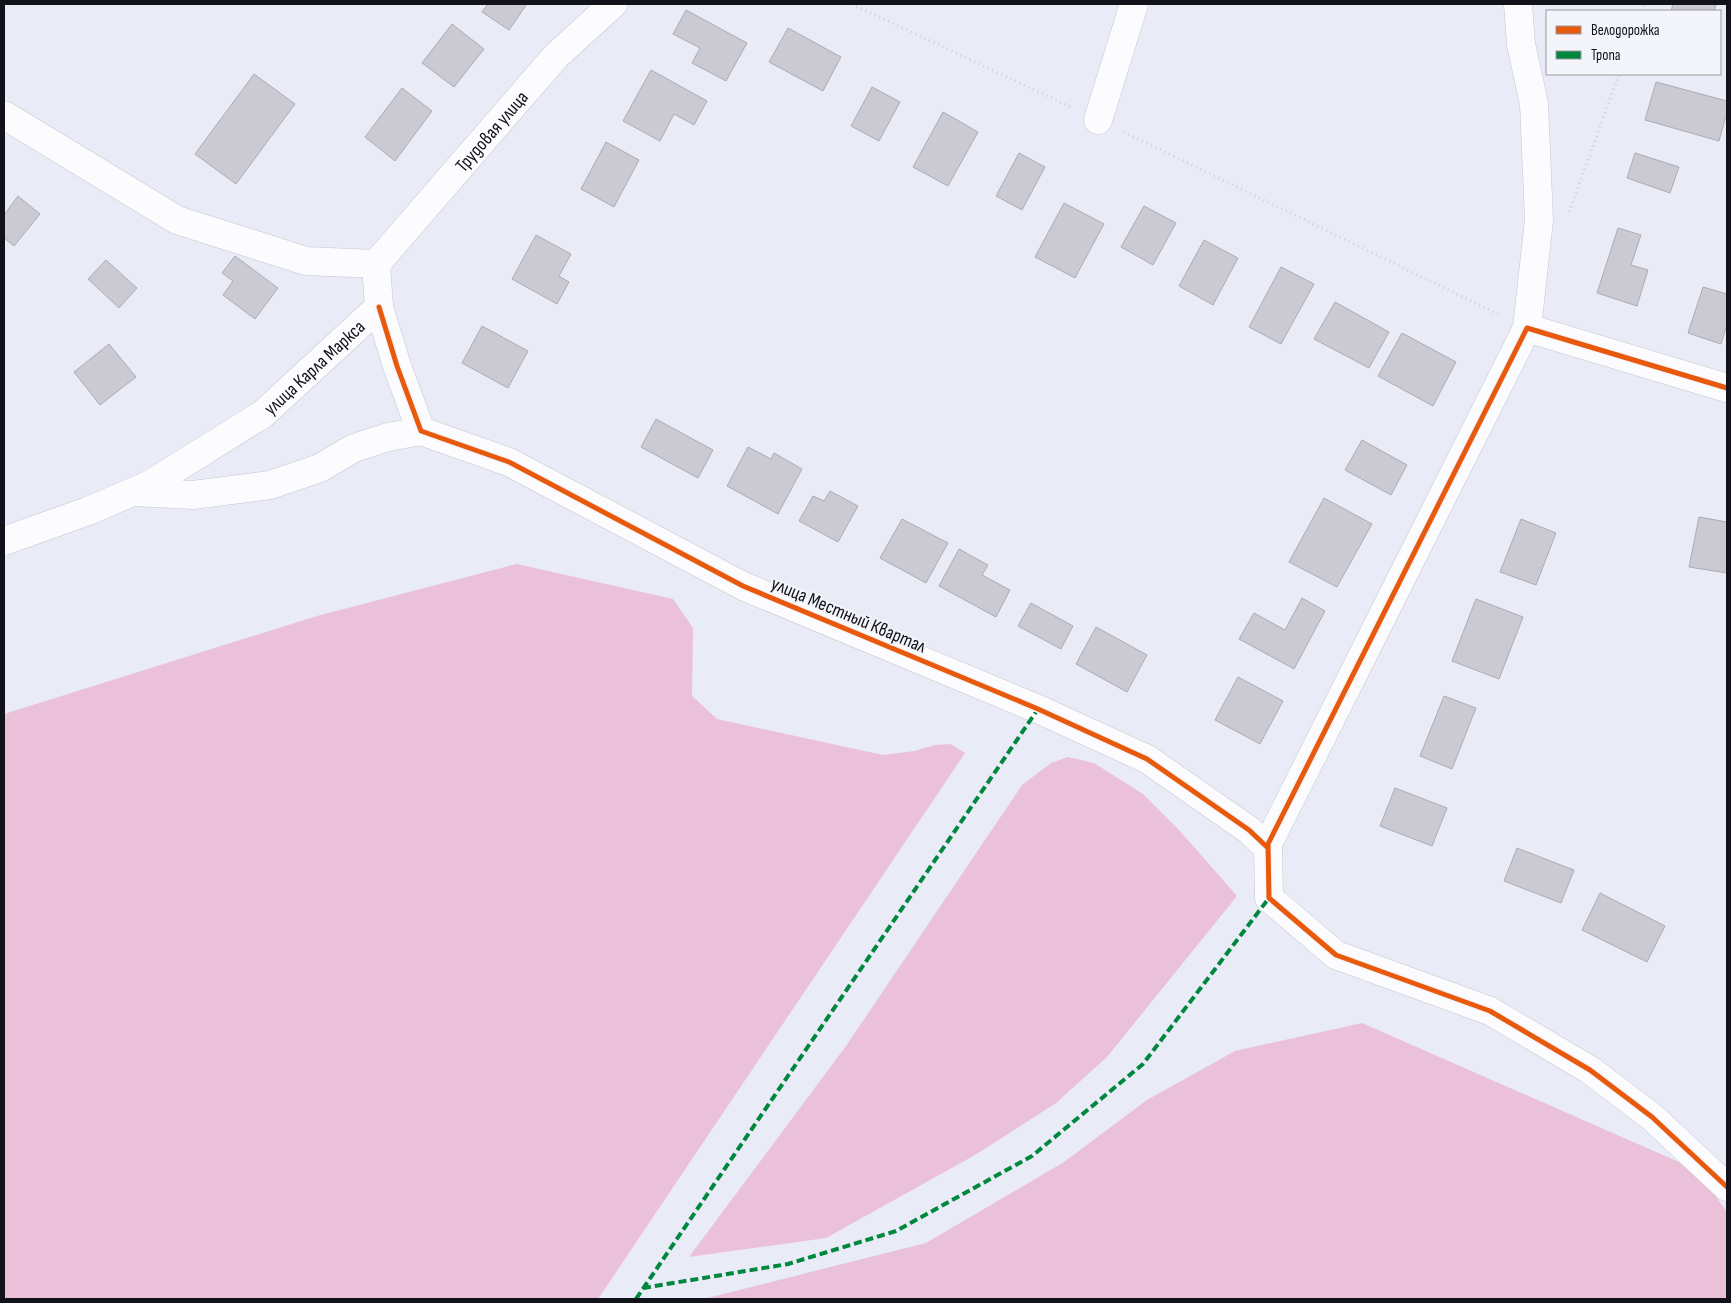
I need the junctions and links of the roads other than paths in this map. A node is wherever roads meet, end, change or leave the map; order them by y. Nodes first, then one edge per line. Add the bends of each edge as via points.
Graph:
1 (613, 4) edge
2 (1134, 4) edge
3 (1518, 4) edge
4 (4, 115) edge
5 (1098, 120) road end
6 (376, 264) junction
7 (379, 307) junction
8 (1528, 328) junction
9 (1727, 388) edge
10 (418, 424) junction
11 (133, 492) junction
12 (4, 541) edge
13 (1268, 848) junction
14 (1727, 1187) edge

1 - 6 street, Трудовая улица via 556,56
2 - 5 street
3 - 8 street via 1521,44 1534,104 1539,220
4 - 6 street via 177,220 306,261
6 - 7 street, улица Карла Маркса
7 - 10 street
7 - 11 street, улица Карла Маркса via 263,414
8 - 9 street
8 - 13 street
10 - 11 street via 354,448 320,468 270,485 193,495
10 - 13 street, улица Местный Квартал via 509,462 744,586 1038,709 1147,759 1248,830
11 - 12 street, улица Карла Маркса
13 - 14 street via 1269,898 1336,955 1490,1011 1590,1070 1652,1117

